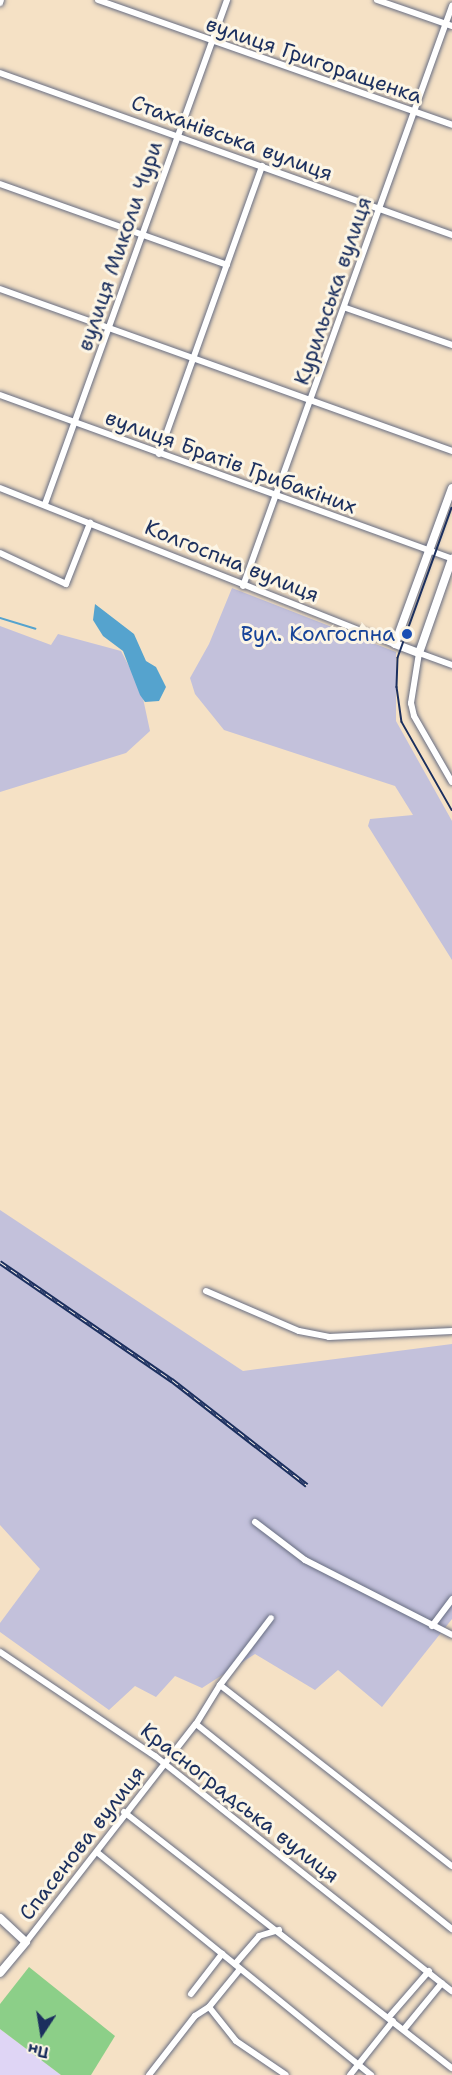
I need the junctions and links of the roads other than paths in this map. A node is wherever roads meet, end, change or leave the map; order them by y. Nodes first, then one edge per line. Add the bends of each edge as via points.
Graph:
1 (98, 0) edge
2 (227, 0) edge
3 (377, 0) edge
4 (452, 6) edge
5 (449, 25) edge
6 (212, 42) junction
7 (0, 73) edge
8 (416, 112) junction
9 (452, 125) edge
10 (176, 135) junction
11 (262, 166) junction
12 (0, 184) edge
13 (378, 208) junction
14 (141, 235) junction
15 (452, 235) edge
16 (227, 265) junction
17 (0, 289) edge
18 (346, 308) junction
19 (109, 328) junction
20 (452, 345) edge
21 (194, 357) junction
22 (0, 395) edge
23 (313, 399) junction
24 (75, 423) junction
25 (452, 451) edge
26 (159, 454) junction
27 (452, 488) edge
28 (0, 489) edge
29 (277, 497) junction
30 (45, 504) junction
31 (90, 523) junction
32 (429, 550) junction
33 (0, 553) edge
34 (452, 559) edge
35 (243, 586) junction
36 (395, 644) junction
37 (419, 653) junction
38 (452, 665) edge
39 (452, 782) edge
40 (206, 1291) dead end
41 (452, 1331) edge
42 (255, 1522) dead end
43 (452, 1599) edge
44 (271, 1618) dead end
45 (432, 1626) junction
46 (452, 1635) edge
47 (0, 1652) edge
48 (220, 1685) junction
49 (196, 1724) junction
50 (165, 1763) junction
51 (124, 1812) junction
52 (98, 1853) junction
53 (452, 1866) edge
54 (0, 1918) edge
55 (452, 1929) edge
56 (279, 1930) junction
57 (26, 1942) junction
58 (222, 1954) junction
59 (238, 1966) junction
60 (429, 1971) junction
61 (0, 1974) edge
62 (442, 1983) junction
63 (452, 1991) edge
64 (191, 1994) dead end
65 (209, 2007) junction
66 (391, 2019) junction
67 (405, 2028) junction
68 (359, 2064) junction
69 (452, 2067) edge
70 (149, 2075) edge
71 (286, 2075) edge
72 (350, 2075) edge
73 (371, 2075) edge

1 - 6 street, вулиця Григоращенка
2 - 6 street, вулиця Миколи Чури
3 - 5 street
4 - 5 street, Курильська вулиця
5 - 8 street, Курильська вулиця
6 - 8 street, вулиця Григоращенка
6 - 10 street, вулиця Миколи Чури
7 - 10 street, Стаханівська вулиця
8 - 9 street, вулиця Григоращенка
8 - 13 street, Курильська вулиця
10 - 11 street, Стаханівська вулиця
10 - 14 street, вулиця Миколи Чури
11 - 13 street, Стаханівська вулиця
11 - 16 street
12 - 14 street
13 - 15 street, Стаханівська вулиця
13 - 18 street, Курильська вулиця
14 - 16 street
14 - 19 street, вулиця Миколи Чури
16 - 21 street
17 - 19 street
18 - 20 street
18 - 23 street, Курильська вулиця
19 - 21 street
19 - 24 street, вулиця Миколи Чури
21 - 23 street
21 - 26 street
22 - 24 street, вулиця Братів Грибакіних
23 - 25 street
23 - 29 street, Курильська вулиця
24 - 26 street, вулиця Братів Грибакіних
24 - 30 street, вулиця Миколи Чури
26 - 29 street, вулиця Братів Грибакіних
27 - 32 street
28 - 30 street, Колгоспна вулиця
29 - 32 street, вулиця Братів Грибакіних
29 - 35 street, Курильська вулиця
30 - 31 street, Колгоспна вулиця
31 - 33 street via 66,584
31 - 35 street, Колгоспна вулиця
32 - 34 street, вулиця Братів Грибакіних
32 - 36 street
34 - 37 street
35 - 36 street, Колгоспна вулиця
36 - 37 street, Колгоспна вулиця
37 - 38 street, Колгоспна вулиця
37 - 39 street via 411,690 414,716
40 - 41 street via 299,1331 329,1337
42 - 45 street via 305,1560
43 - 45 street
44 - 48 street, Спасенова вулиця
45 - 46 street
47 - 50 street, Красноградська вулиця
48 - 49 street, Спасенова вулиця
48 - 53 street
49 - 50 street, Спасенова вулиця
49 - 55 street
50 - 51 street, Спасенова вулиця
50 - 60 street, Красноградська вулиця
51 - 52 street, Спасенова вулиця
51 - 56 street
52 - 57 street, Спасенова вулиця
52 - 58 street
54 - 57 street
56 - 59 street via 259,1935
56 - 66 street
57 - 61 street
58 - 59 street
58 - 64 street
59 - 65 street
59 - 68 street
60 - 62 street, Красноградська вулиця
60 - 66 street
62 - 63 street, Красноградська вулиця
62 - 67 street
65 - 70 street via 195,2016
65 - 71 street via 236,2041
66 - 67 street
66 - 68 street
67 - 69 street
68 - 72 street
68 - 73 street

